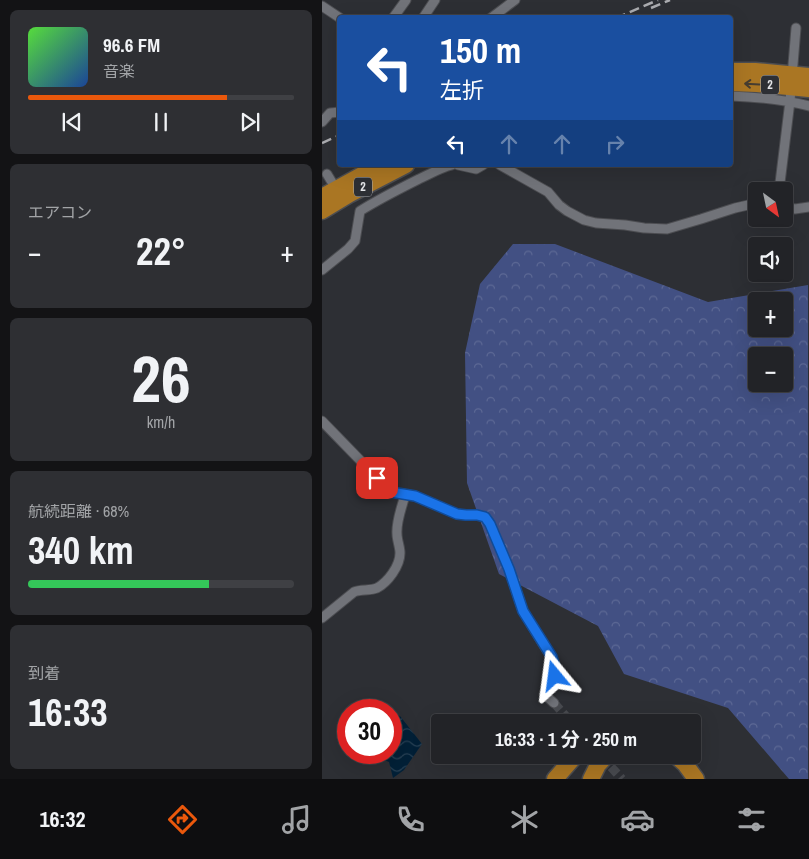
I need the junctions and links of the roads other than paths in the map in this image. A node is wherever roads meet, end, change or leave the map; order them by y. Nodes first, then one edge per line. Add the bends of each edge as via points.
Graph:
1 (406, 0) edge
2 (435, 0) edge
3 (515, 0) edge
4 (322, 6) edge
5 (395, 15) edge
6 (425, 15) edge
7 (495, 15) edge
8 (337, 16) edge
9 (796, 28) dead end
10 (733, 71) edge
11 (801, 81) edge
12 (733, 83) edge
13 (733, 96) edge
14 (808, 106) edge
15 (337, 112) edge
16 (322, 122) edge
17 (376, 167) edge
18 (402, 167) edge
19 (443, 167) edge
20 (504, 167) edge
21 (326, 174) dead end
22 (782, 182) edge
23 (336, 188) junction
24 (322, 197) edge
25 (748, 205) edge
26 (808, 207) edge
27 (793, 209) edge
28 (322, 212) edge
29 (322, 270) edge
30 (322, 421) edge
31 (405, 495) junction
32 (322, 618) edge
33 (554, 703) tunnel mouth
34 (568, 764) edge
35 (599, 764) edge
36 (685, 764) edge
37 (695, 764) edge
38 (555, 779) edge
39 (591, 779) edge
40 (696, 779) edge
41 (705, 779) edge

1 - 5 street
2 - 6 street
3 - 7 street
4 - 8 street
9 - 11 street
10 - 11 highway, 2 via 755,71
11 -> 12 highway, 2
11 - 13 street via 755,96
11 - 14 street
11 - 22 street
15 - 16 street via 330,113
17 - 23 highway, 2
18 - 28 highway, 2
19 - 29 street via 360,211 355,240
20 - 25 street via 548,192 567,211 596,223 667,229
21 - 23 street
23 - 24 highway, 2
26 - 27 street
30 - 31 street via 391,492
31 - 32 street via 396,533 400,558 396,569 376,589 354,592
31 - 33 street via 457,514 485,517 509,569 523,611 552,657 555,676 544,694
34 - 38 highway
35 - 39 highway
36 - 40 highway
37 - 41 highway

